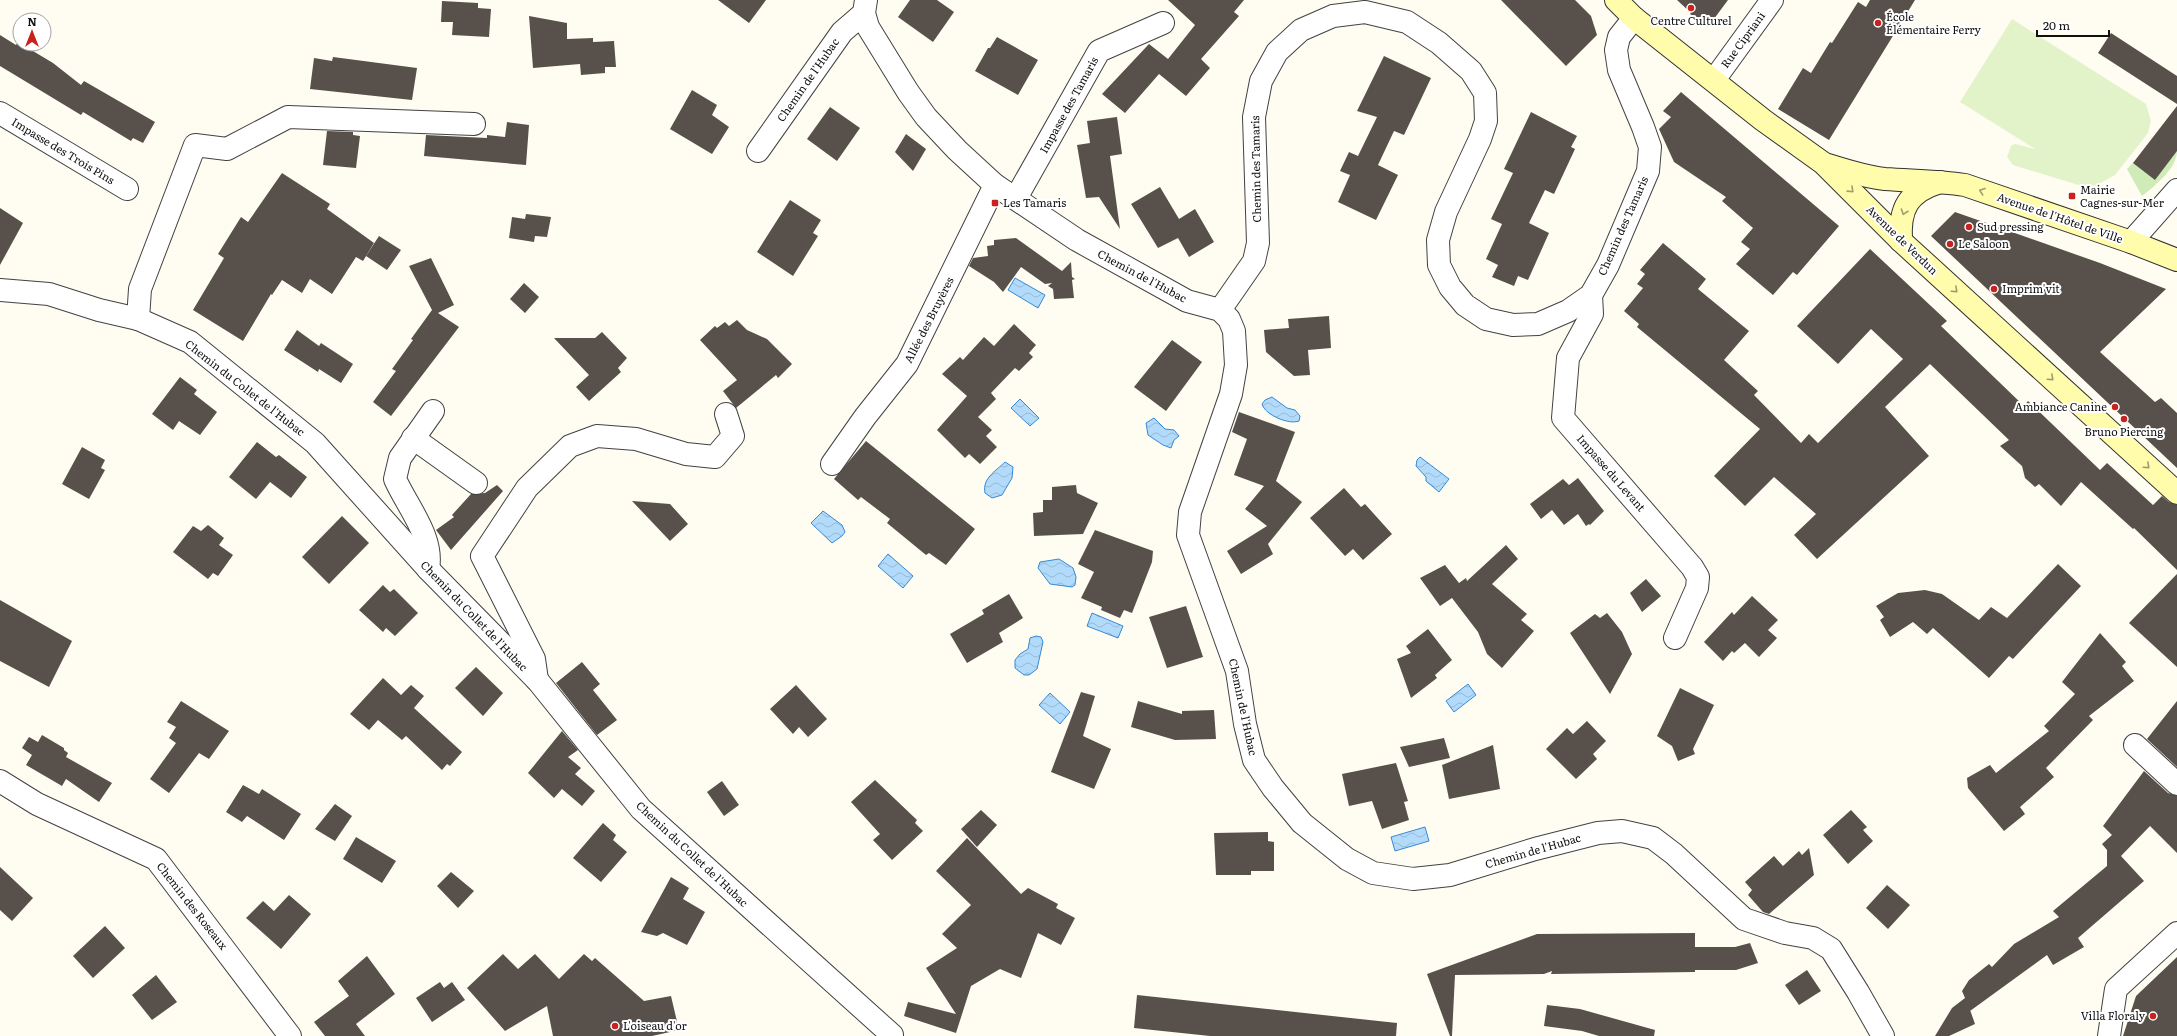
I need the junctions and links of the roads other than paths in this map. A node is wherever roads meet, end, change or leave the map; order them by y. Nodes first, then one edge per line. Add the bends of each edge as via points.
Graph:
1 (1616, 0) edge
2 (1772, 0) edge
3 (865, 7) edge
4 (1634, 18) junction
5 (1163, 23) dead end
6 (1714, 80) junction
7 (0, 113) edge
8 (474, 124) dead end
9 (758, 151) dead end
10 (1823, 163) junction
11 (1943, 181) junction
12 (995, 184) junction
13 (127, 189) dead end
14 (2177, 190) edge
15 (1016, 198) junction
16 (1901, 241) junction
17 (2131, 242) junction
18 (2177, 260) edge
19 (0, 290) edge
20 (1591, 296) junction
21 (1220, 310) junction
22 (138, 319) junction
23 (433, 411) dead end
24 (726, 414) dead end
25 (413, 438) junction
26 (832, 464) dead end
27 (476, 483) dead end
28 (2177, 493) edge
29 (428, 569) junction
30 (1675, 638) dead end
31 (538, 681) junction
32 (2136, 745) dead end
33 (0, 781) edge
34 (2177, 784) edge
35 (2177, 933) edge
36 (290, 1036) edge
37 (897, 1036) edge
38 (1883, 1036) edge
39 (2109, 1036) edge

1 - 4 main road, Avenue de Verdun
2 - 6 street, Rue Cipriani
3 - 9 street, Chemin de l'Hubac via 842,32
3 - 12 street, Chemin de l'Hubac via 868,27 926,117 957,150
4 - 6 main road, Avenue de Verdun
4 - 20 street, Chemin des Tamaris via 1619,37 1616,50 1619,70 1650,147 1648,171 1608,265
5 - 15 street, Impasse des Tamaris via 1099,51
6 - 10 main road, Avenue de Verdun via 1763,120
7 - 13 street, Impasse des Trois Pins
8 - 22 street via 288,117 227,149 195,145 140,289
10 - 11 main road, Avenue de l'Hôtel de Ville via 1884,179
10 -> 16 main road, Avenue de Verdun
11 -> 16 main road via 1914,194 1904,208 1900,224
17 -> 11 main road, Avenue de l'Hôtel de Ville via 1965,185
12 - 15 street, Chemin de l'Hubac
12 - 26 street, Allée des Bruyères via 907,364
14 - 17 street
15 - 21 street, Chemin de l'Hubac via 1077,240 1187,301
16 -> 28 main road, Avenue de Verdun
17 - 18 main road, Avenue de l'Hôtel de Ville
19 - 22 street, Chemin du Collet de l'Hubac via 49,294
20 - 21 street, Chemin des Tamaris via 1568,311 1538,324 1513,325 1486,319 1465,306 1450,288 1439,265 1438,240 1446,212 1486,121 1485,93 1471,71 1439,43 1407,22 1365,12 1333,16 1301,30 1277,52 1261,81 1254,117 1258,243 1254,261
20 - 30 street, Impasse du Levant via 1592,314 1568,358 1563,418 1698,577 1697,588
21 - 38 street, Chemin de l'Hubac via 1229,319 1234,331 1236,364 1231,394 1190,512 1188,535 1237,671 1245,724 1254,760 1302,823 1346,859 1373,873 1413,879 1450,875 1598,833 1622,831 1653,838 1674,854 1744,919 1785,933 1813,938 1831,949
22 - 29 street, Chemin du Collet de l'Hubac via 190,342 315,443
23 - 25 street
24 - 31 street via 732,436 716,457 686,454 636,439 597,436 570,446 527,488 482,556 534,659
25 - 27 street
25 - 29 street via 400,458 395,480 425,537 431,555
29 - 31 street, Chemin du Collet de l'Hubac
31 - 37 street, Chemin du Collet de l'Hubac via 641,809
32 - 34 street
33 - 36 street, Chemin des Roseaux via 37,804 156,859
35 - 39 street via 2116,989

